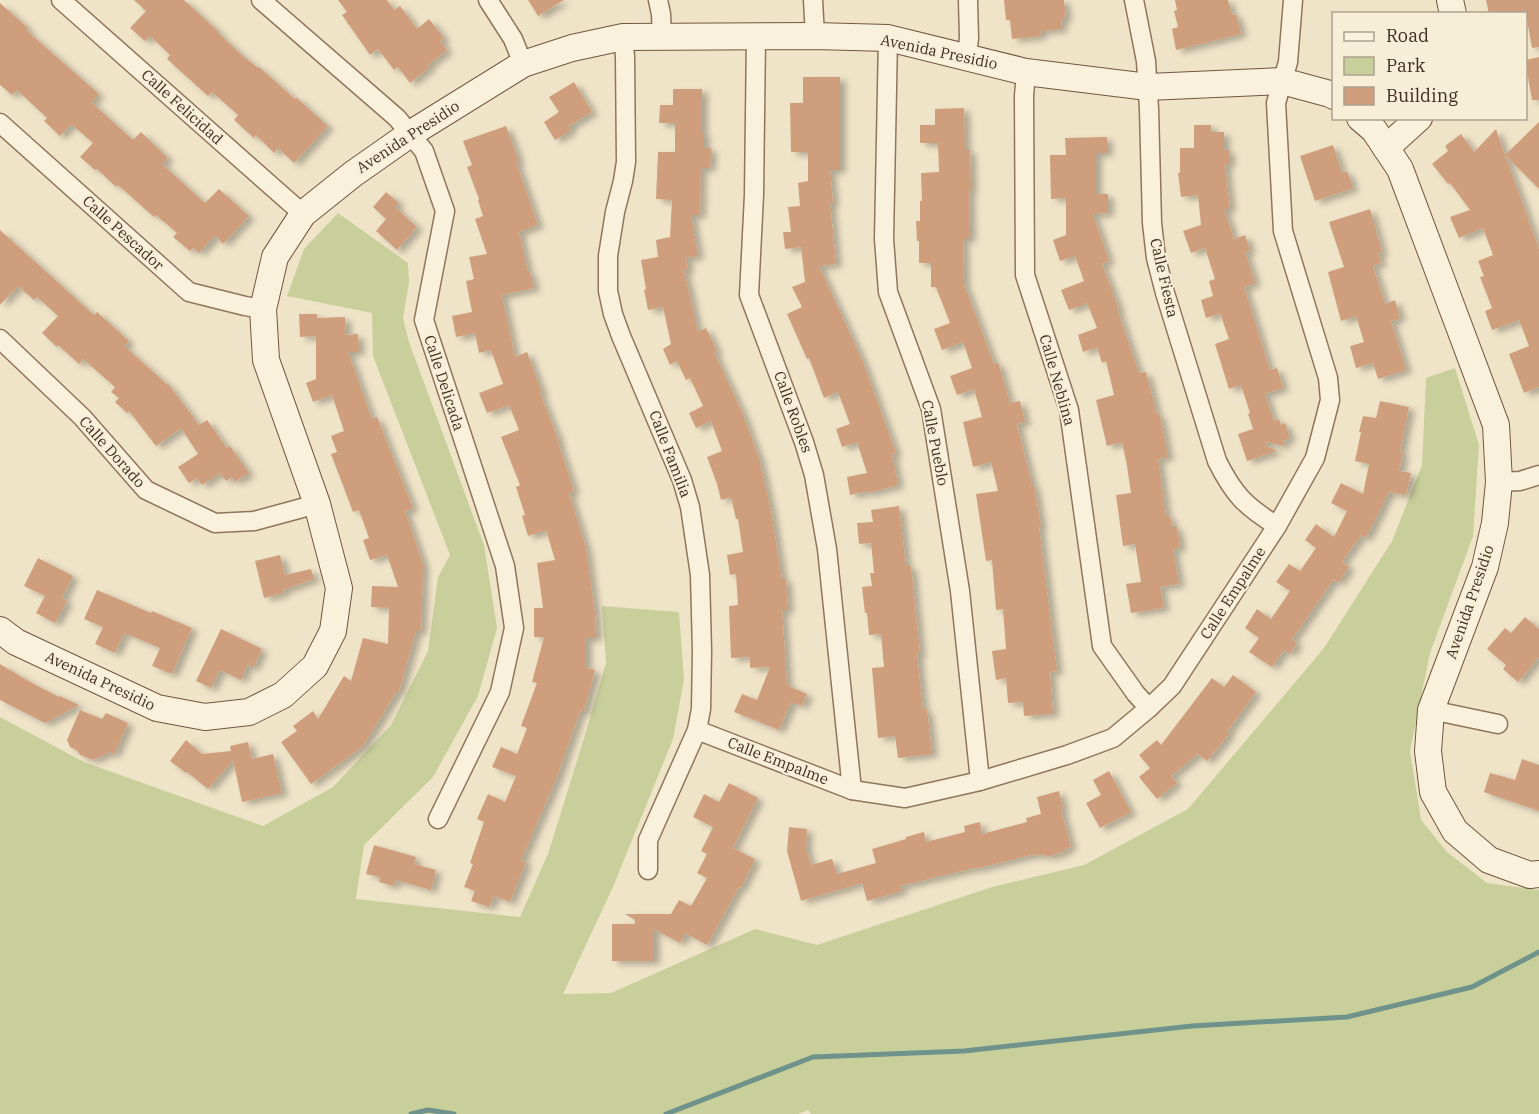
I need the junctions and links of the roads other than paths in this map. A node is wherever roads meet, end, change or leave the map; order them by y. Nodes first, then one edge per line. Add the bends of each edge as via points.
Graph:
1 (61, 0) edge
2 (261, 0) edge
3 (488, 0) edge
4 (658, 0) edge
5 (813, 0) edge
6 (968, 0) edge
7 (1134, 0) edge
8 (1293, 0) edge
9 (662, 36) junction
10 (756, 36) junction
11 (815, 36) junction
12 (623, 38) junction
13 (888, 38) junction
14 (967, 57) junction
15 (523, 64) junction
16 (1026, 72) junction
17 (1282, 81) junction
18 (1148, 87) junction
19 (1332, 95) edge
20 (1362, 120) edge
21 (1417, 120) edge
22 (0, 123) edge
23 (410, 134) junction
24 (1386, 148) junction
25 (303, 214) junction
26 (263, 309) junction
27 (0, 339) edge
28 (1539, 475) edge
29 (1499, 482) junction
30 (317, 504) junction
31 (1277, 526) junction
32 (0, 630) edge
33 (1149, 708) junction
34 (1431, 710) junction
35 (1498, 724) dead end
36 (697, 730) junction
37 (980, 781) junction
38 (852, 790) junction
39 (438, 819) dead end
40 (648, 870) dead end
41 (1539, 874) edge

1 - 25 street, Calle Felicidad
2 - 23 street, Calle Delicada via 397,118
3 - 15 street via 513,39
4 - 9 street
5 - 11 street
6 - 14 street
7 - 18 street, Calle Fiesta
8 - 17 street, Calle Empalme via 1288,62
9 - 10 street, Avenida Presidio
9 - 12 street, Avenida Presidio
10 - 11 street, Avenida Presidio
10 - 38 street, Calle Robles via 749,295 814,475 827,549
11 - 13 street, Avenida Presidio
12 - 15 street, Avenida Presidio via 572,48
12 - 36 street, Calle Familia via 626,162 608,256 608,291 621,336 690,507 700,575 701,709
13 - 14 street, Avenida Presidio
13 - 37 street, Calle Pueblo via 884,239 888,292 931,409 960,591
14 - 16 street, Avenida Presidio
15 - 23 street, Avenida Presidio
16 - 18 street, Avenida Presidio
16 - 33 street, Calle Neblina via 1025,275 1069,410 1102,646
17 - 18 street, Avenida Presidio
17 - 19 street, Avenida Presidio
17 - 31 street, Calle Empalme via 1276,103 1283,231 1328,378 1330,400 1315,458
18 - 31 street, Calle Fiesta via 1152,223 1165,293 1217,461 1243,502
20 - 24 street, Avenida Presidio
21 - 24 street
22 - 26 street, Calle Pescador via 189,292
23 - 25 street, Avenida Presidio
23 - 39 street, Calle Delicada via 424,151 446,211 424,320 505,566 514,628 500,692
24 - 29 street, Avenida Presidio via 1400,168 1496,425
25 - 26 street, Avenida Presidio via 276,257
26 - 30 street, Avenida Presidio via 266,360
27 - 30 street, Calle Dorado via 82,417 146,490 215,523 254,521
28 - 29 street
29 - 34 street, Avenida Presidio via 1485,567
30 - 32 street, Avenida Presidio via 339,588 333,631 315,666 283,695 249,712 205,717 157,708 16,642
31 - 33 street, Calle Empalme via 1172,686
33 - 37 street, Calle Empalme via 1113,738
34 - 35 street
34 - 41 street, Avenida Presidio via 1428,751 1433,792 1455,831 1489,861 1530,875
36 - 38 street, Calle Empalme
36 - 40 street, Calle Familia via 648,840
37 - 38 street, Calle Empalme via 905,798

